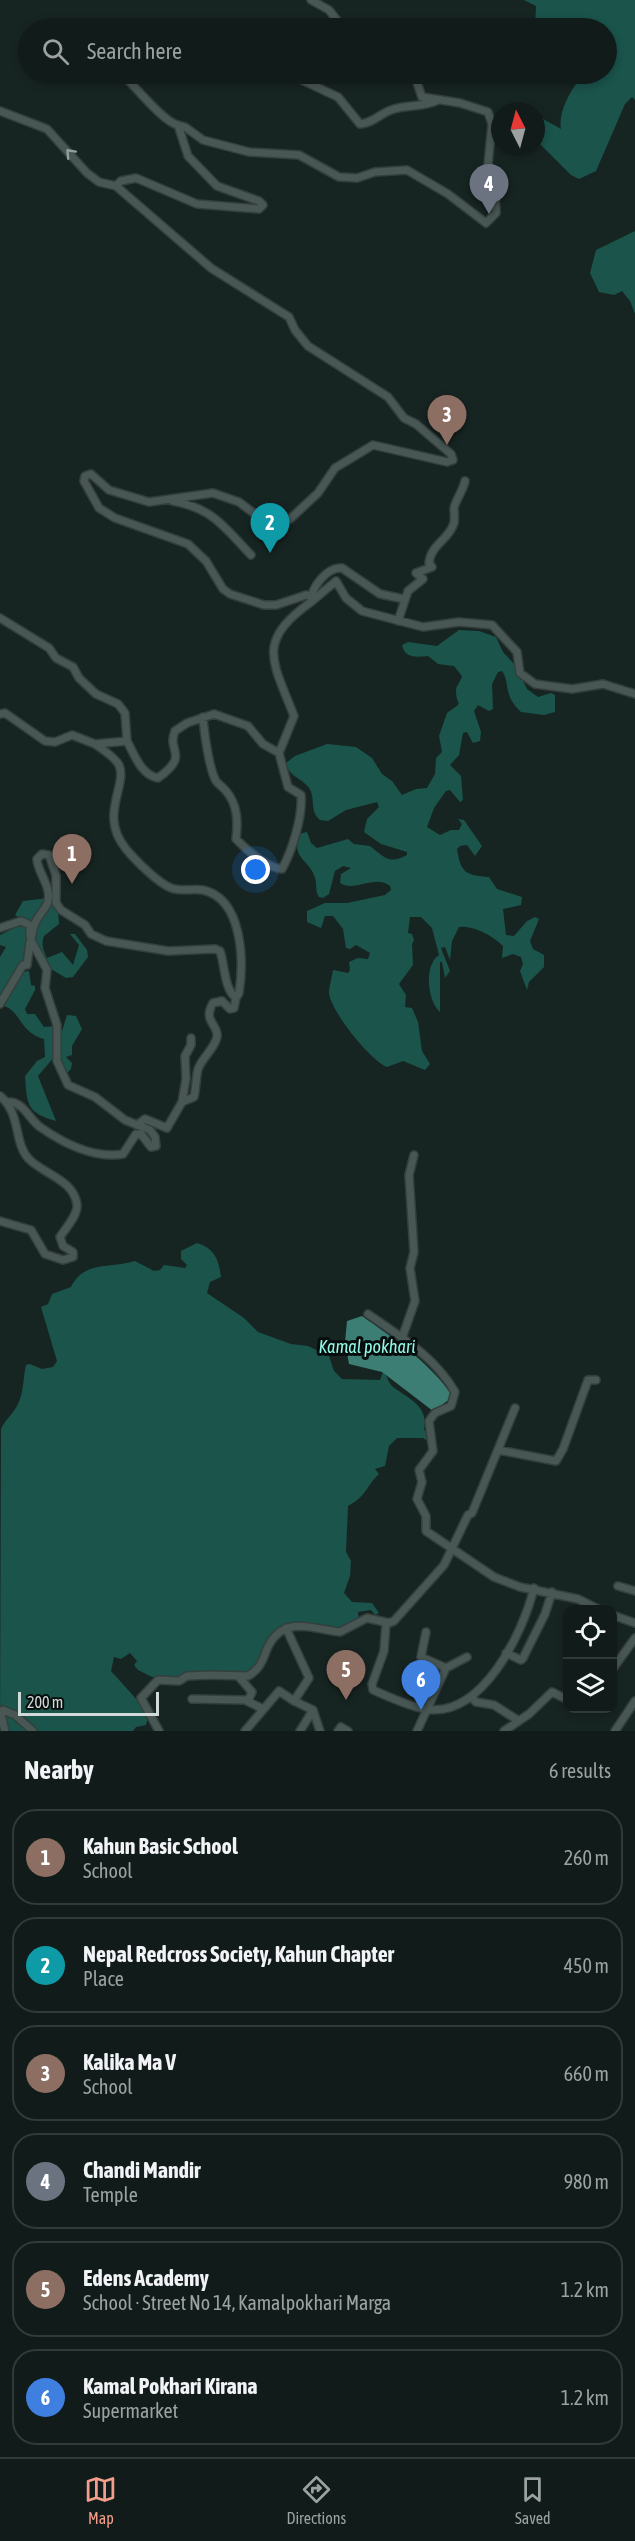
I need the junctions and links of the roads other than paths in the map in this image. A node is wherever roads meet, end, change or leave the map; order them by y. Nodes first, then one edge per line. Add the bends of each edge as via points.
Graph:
1 (311, 0) edge
2 (335, 18) edge
3 (131, 84) edge
4 (309, 84) edge
5 (417, 84) edge
6 (438, 100) junction
7 (0, 111) edge
8 (178, 125) junction
9 (116, 186) junction
10 (465, 481) dead end
11 (171, 500) junction
12 (251, 555) dead end
13 (311, 599) junction
14 (404, 599) junction
15 (0, 618) edge
16 (398, 621) junction
17 (635, 694) edge
18 (0, 714) edge
19 (203, 717) junction
20 (127, 741) junction
21 (95, 744) junction
22 (279, 753) junction
23 (0, 928) edge
24 (31, 940) junction
25 (23, 966) junction
26 (236, 998) junction
27 (0, 1004) edge
28 (190, 1038) dead end
29 (0, 1096) edge
30 (8, 1102) junction
31 (182, 1102) junction
32 (137, 1125) junction
33 (414, 1155) dead end
34 (0, 1221) edge
35 (368, 1314) dead end
36 (402, 1338) junction
37 (596, 1380) dead end
38 (515, 1408) dead end
39 (498, 1450) junction
40 (451, 1550) junction
41 (618, 1586) dead end
42 (534, 1588) junction
43 (635, 1591) edge
44 (552, 1592) junction
45 (590, 1605) edge
46 (617, 1617) edge
47 (386, 1623) junction
48 (635, 1623) edge
49 (286, 1628) junction
50 (426, 1632) dead end
51 (635, 1638) edge
52 (506, 1653) junction
53 (467, 1657) dead end
54 (617, 1663) edge
55 (446, 1668) junction
56 (239, 1677) junction
57 (471, 1697) junction
58 (563, 1698) edge
59 (192, 1699) dead end
60 (248, 1701) junction
61 (294, 1701) junction
62 (635, 1701) edge
63 (263, 1709) junction
64 (427, 1709) junction
65 (313, 1710) junction
66 (519, 1721) junction
67 (508, 1730) edge
68 (5, 1731) edge
69 (33, 1731) edge
70 (159, 1731) edge
71 (245, 1731) edge
72 (300, 1731) edge
73 (320, 1731) edge
74 (417, 1731) edge
75 (615, 1731) edge

1 - 2 street
3 - 8 street via 172,124
4 - 6 street via 338,98 360,124 393,109
5 - 6 street via 422,97
6 - 8 street via 488,112 492,124 488,165 495,186 496,213 486,224 448,194 407,170 339,177 298,155 249,152 203,140
9 -> 7 street via 99,182 87,173 46,129
8 - 9 street via 188,156 217,186 259,201 259,209 197,204 136,178
9 - 11 street via 211,268 289,317 308,346 388,397 404,418 444,447 453,460 447,462 373,445 335,468 318,493 290,519 274,523 264,521 239,502 213,493
10 - 14 street via 455,506 454,523 444,540 430,552 432,567 416,573 423,579 410,588
11 - 12 street via 196,505 223,525
11 - 13 street via 149,502 131,498 109,490 91,474 85,476 99,508 115,518 188,544 230,594 264,605 306,595
13 - 14 street via 328,570 342,568 380,594
13 - 16 street via 336,581 346,598 362,611
13 - 22 street via 280,627 272,658 294,716
14 - 16 street
15 - 20 street via 73,667 96,694 118,704 125,713
16 - 17 street via 423,627 459,622 492,625 518,652 520,673 535,684 572,689 603,684
18 - 21 street via 5,713 45,741 55,742 72,735
19 - 20 street via 175,731 175,761 158,778 148,776
19 - 22 street via 214,714 248,726 263,744
19 - 22 street via 215,780 236,809 236,839 253,855 273,868 282,869 295,839 302,806 301,795 288,787
20 - 21 street
21 - 26 street via 118,765 113,810 117,833 128,851 168,886 202,890 223,900 229,908 238,936 240,980
23 - 25 street via 21,921 30,925
24 - 25 street via 27,965
24 - 26 street via 36,922 47,909 49,894 37,859 42,854 49,855 56,875 56,903 91,934 137,947 220,951 228,987
24 - 32 street via 47,970 45,988 57,1025 57,1061 68,1085
25 - 27 street
26 - 31 street via 234,1008 222,1001 210,1006 209,1018 218,1033 216,1041 198,1069 194,1097
28 - 31 street
29 - 30 street
30 - 32 street via 22,1107 47,1131 100,1155 123,1154 136,1134 154,1147 153,1133
30 - 34 street via 29,1159 57,1177 76,1201 77,1211 60,1237 73,1257 63,1260 45,1254 31,1230
31 - 32 street via 167,1128 145,1119
33 - 36 street via 409,1176 414,1252 410,1268 415,1301
35 - 36 street
36 - 40 street via 433,1362 455,1392 451,1406 429,1420 433,1451 419,1468 422,1480 417,1499 426,1516 426,1531
37 - 39 street via 588,1380 556,1461
38 - 39 street
39 - 40 street via 472,1513
40 - 42 street via 494,1578
40 - 47 street via 444,1565 397,1618
41 - 43 street
42 - 44 street
42 - 52 street via 521,1626
44 - 45 street
44 - 52 street via 523,1658
46 - 48 street
47 - 49 street via 364,1618 340,1632 307,1625
47 - 64 street via 384,1651 372,1687
49 - 56 street via 271,1640 252,1674
49 - 61 street via 309,1678
50 - 55 street via 421,1657
51 - 54 street
52 - 57 street
53 - 55 street
55 - 64 street
56 - 60 street via 252,1692
56 - 70 street via 189,1676 179,1681 155,1682 141,1698
57 - 64 street via 455,1706
57 - 66 street via 476,1702 494,1705
58 - 66 street via 552,1692
59 - 60 street
60 - 63 street
61 - 63 street via 279,1691
61 - 65 street
62 - 75 street
63 - 71 street
64 - 74 street
65 - 72 street
65 - 73 street
66 - 67 street
68 - 69 street via 0,1712 4,1710

